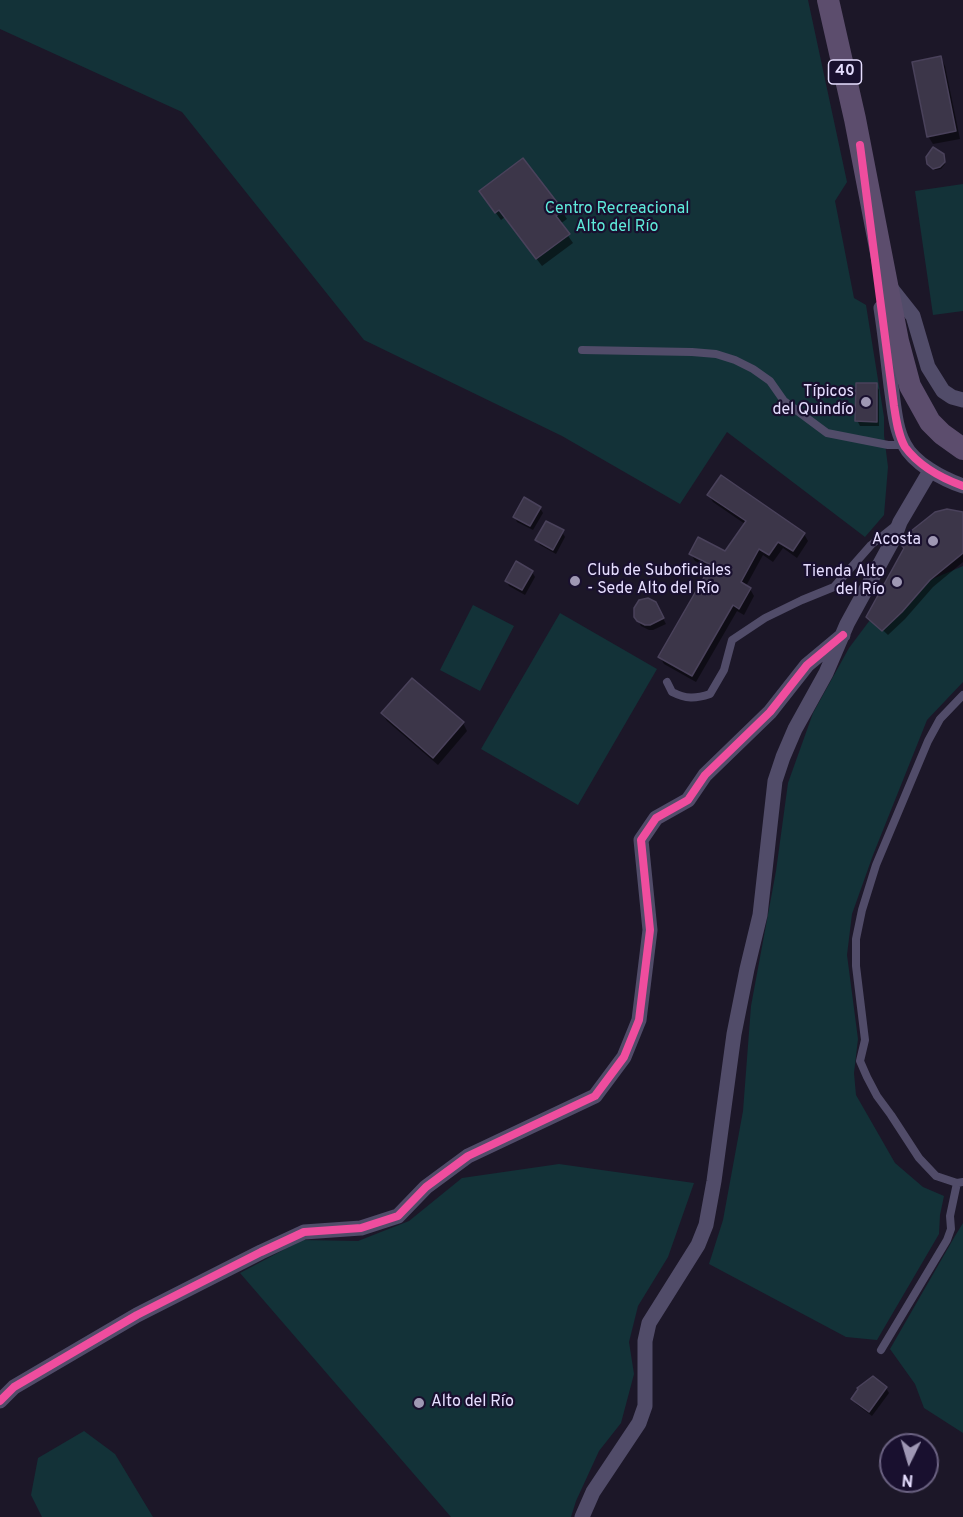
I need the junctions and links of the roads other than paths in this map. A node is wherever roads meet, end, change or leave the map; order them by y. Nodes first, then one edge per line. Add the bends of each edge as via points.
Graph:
1 (828, 0) edge
2 (860, 145) junction
3 (887, 283) junction
4 (582, 350) dead end
5 (963, 400) edge
6 (904, 446) junction
7 (963, 448) edge
8 (930, 471) junction
9 (963, 486) edge
10 (900, 522) junction
11 (843, 635) junction
12 (667, 682) dead end
13 (963, 695) edge
14 (960, 1183) edge
15 (881, 1350) dead end
16 (0, 1401) edge
17 (582, 1517) edge

1 - 2 main road, 40
2 - 3 main road, 40
2 - 6 street via 894,406
3 - 5 street via 913,316 927,366 943,391
3 - 7 main road, 40 via 909,386 930,422
4 - 6 lane via 716,354 753,369 770,381 784,401 826,433
6 - 8 street
8 - 9 street
8 - 10 street
10 - 11 street
10 - 12 lane via 871,545 834,587 765,618 732,640 724,670 710,694 685,698 672,692
11 - 16 street via 807,665 770,712 705,775 688,800 656,818 641,840 650,930 639,1020 624,1057 594,1096 468,1156 426,1187 398,1216 361,1228 304,1232 136,1315 14,1387
11 - 17 street via 795,729 775,781 760,915 734,1034 706,1225 698,1245 649,1323 645,1341 645,1406 639,1423 593,1492
13 - 14 lane via 940,720 928,741 876,866 856,939 865,1040 860,1061 877,1096 919,1158 936,1176
14 - 15 lane via 947,1240

